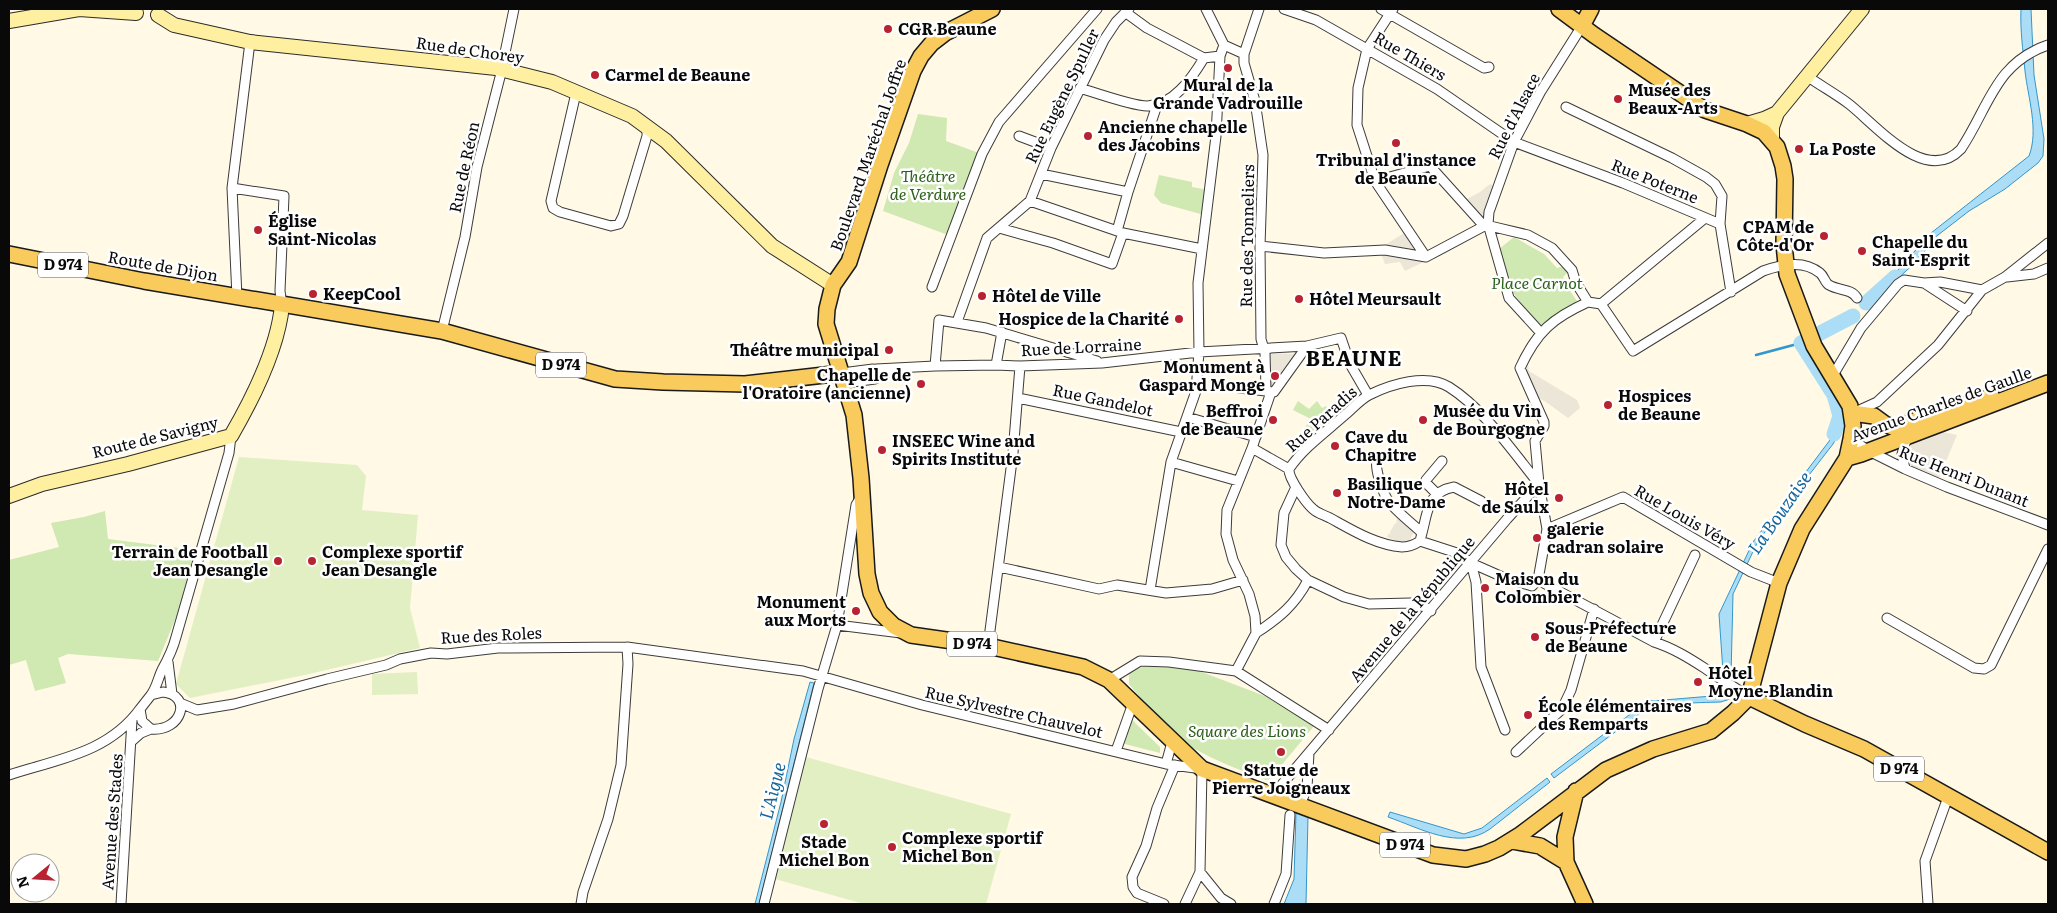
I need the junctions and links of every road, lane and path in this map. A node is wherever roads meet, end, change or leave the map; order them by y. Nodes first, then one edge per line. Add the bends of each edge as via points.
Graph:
1 (514, 9) edge
2 (992, 9) edge
3 (1097, 9) edge
4 (1206, 9) edge
5 (1259, 9) edge
6 (1284, 9) edge
7 (1381, 9) edge
8 (1559, 9) edge
9 (1591, 9) edge
10 (1862, 9) edge
11 (1127, 10) edge
12 (136, 11) edge
13 (1391, 11) edge
14 (160, 12) edge
15 (9, 21) edge
16 (1582, 26) junction
17 (250, 42) junction
18 (1224, 44) junction
19 (2048, 45) edge
20 (1367, 50) junction
21 (1244, 54) junction
22 (1220, 56) junction
23 (1204, 58) junction
24 (1489, 68) dead end
25 (501, 69) junction
26 (1808, 76) junction
27 (1080, 88) junction
28 (576, 93) junction
29 (1157, 105) junction
30 (1566, 107) dead end
31 (1777, 113) junction
32 (1747, 124) junction
33 (648, 128) junction
34 (1020, 136) dead end
35 (1772, 139) junction
36 (1514, 142) junction
37 (1051, 148) junction
38 (1041, 174) junction
39 (1375, 181) junction
40 (232, 188) junction
41 (1128, 192) junction
42 (1030, 201) junction
43 (1705, 218) junction
44 (1720, 224) junction
45 (1487, 225) junction
46 (999, 228) junction
47 (1120, 232) junction
48 (2048, 243) edge
49 (1260, 246) junction
50 (1202, 249) junction
51 (9, 254) edge
52 (1426, 257) junction
53 (2048, 268) edge
54 (1786, 269) junction
55 (2005, 277) junction
56 (1924, 282) junction
57 (833, 285) junction
58 (932, 287) dead end
59 (1982, 290) junction
60 (1731, 292) junction
61 (237, 297) junction
62 (1857, 298) dead end
63 (1588, 302) junction
64 (1601, 304) junction
65 (282, 305) junction
66 (1967, 311) junction
67 (956, 322) junction
68 (826, 324) junction
69 (442, 332) junction
70 (1002, 332) junction
71 (1540, 332) junction
72 (1307, 346) junction
73 (1264, 347) junction
74 (1199, 352) junction
75 (1102, 363) junction
76 (996, 364) junction
77 (935, 366) junction
78 (1020, 366) junction
79 (900, 368) junction
80 (812, 377) junction
81 (1832, 377) junction
82 (2048, 378) edge
83 (839, 380) junction
84 (2048, 383) edge
85 (1239, 388) dead end
86 (1268, 392) junction
87 (1368, 396) junction
88 (1018, 398) junction
89 (1852, 413) junction
90 (1187, 417) junction
91 (1181, 432) junction
92 (1905, 432) junction
93 (231, 436) junction
94 (1256, 437) junction
95 (1852, 439) junction
96 (1889, 443) junction
97 (1252, 448) junction
98 (1869, 452) junction
99 (1378, 457) dead end
100 (1847, 458) junction
101 (1442, 460) dead end
102 (1885, 460) junction
103 (1171, 462) junction
104 (1289, 469) junction
105 (1905, 469) junction
106 (1238, 481) junction
107 (1539, 484) junction
108 (1296, 487) junction
109 (1436, 493) junction
110 (862, 495) junction
111 (9, 496) edge
112 (1481, 501) dead end
113 (2048, 525) edge
114 (1547, 529) junction
115 (1421, 537) junction
116 (2048, 549) edge
117 (1695, 555) dead end
118 (1471, 564) junction
119 (1000, 567) junction
120 (1243, 580) junction
121 (1308, 580) junction
122 (1538, 580) junction
123 (1779, 583) junction
124 (1150, 590) junction
125 (1594, 608) junction
126 (1430, 611) junction
127 (1887, 618) dead end
128 (880, 624) junction
129 (837, 625) junction
130 (1256, 634) junction
131 (1654, 642) junction
132 (988, 646) junction
133 (627, 648) junction
134 (168, 662) junction
135 (1236, 671) junction
136 (822, 676) junction
137 (1109, 680) junction
138 (172, 694) junction
139 (151, 695) junction
140 (1749, 696) junction
141 (1133, 702) junction
142 (180, 703) junction
143 (140, 709) junction
144 (132, 720) junction
145 (151, 729) junction
146 (1329, 730) junction
147 (1505, 730) dead end
148 (132, 742) junction
149 (1172, 742) junction
150 (1116, 752) junction
151 (1516, 752) dead end
152 (1309, 753) junction
153 (1171, 765) junction
154 (1202, 769) junction
155 (9, 774) edge
156 (1576, 791) junction
157 (1273, 795) junction
158 (1948, 797) junction
159 (1295, 810) junction
160 (1512, 841) junction
161 (2048, 852) edge
162 (1566, 862) junction
163 (1200, 872) junction
164 (121, 904) edge
165 (582, 904) edge
166 (764, 904) edge
167 (1164, 904) edge
168 (1185, 904) edge
169 (1231, 904) edge
170 (1274, 904) edge
171 (1585, 904) edge
172 (1928, 904) edge

1 - 25 street, Rue de Réon
2 - 57 main road, Boulevard Maréchal Joffre via 945,33 921,56 880,165 849,262
3 - 58 street via 998,122 982,154
4 - 18 street
5 - 21 street
6 - 20 street, Rue Thiers via 1316,20
7 - 13 street
8 - 16 main road
9 - 16 main road
10 - 26 street
11 - 23 street via 1147,28
11 - 27 street, Rue Eugène Spuller via 1104,40
12 - 14 street via 148,19
12 - 15 street via 79,9
13 - 20 street
13 - 24 street via 1484,68
14 - 17 street, Rue de Chorey via 174,25
16 - 32 main road via 1705,110
16 - 36 street, Rue d'Alsace
17 - 25 street, Rue de Chorey
17 - 40 street
18 - 21 street
18 - 22 street
19 - 26 street via 2019,60 2004,75 1961,149 1955,156 1942,161 1928,161 1910,154 1848,103
20 - 36 street, Rue Thiers via 1437,88
20 - 39 street via 1358,88 1357,125
21 - 49 street, Rue des Tonneliers via 1263,154
22 - 23 street
22 - 50 street via 1216,136
23 - 29 street via 1179,91
25 - 28 street, Rue de Chorey via 552,82
25 - 69 street, Rue de Réon
26 - 31 street
27 - 29 street via 1145,107
27 - 37 street, Rue Eugène Spuller
28 - 33 street, Rue de Chorey via 632,116
28 - 33 street via 551,201 556,210 611,226 619,224
29 - 41 street
30 - 44 street via 1706,176 1722,196
31 - 32 street
31 - 35 street
32 - 35 main road
33 - 57 street, Rue de Chorey via 666,141 772,246
34 - 37 street
35 - 54 main road via 1783,166
36 - 43 street, Rue Poterne
36 - 45 street, Rue d'Alsace via 1493,197
37 - 38 street, Rue Eugène Spuller
38 - 41 street
38 - 42 street, Rue Eugène Spuller
39 - 45 street via 1430,166
39 - 52 street
40 - 61 street
40 - 65 street via 284,196
41 - 47 street
42 - 46 street
42 - 47 street
43 - 44 street, Rue Poterne
43 - 64 street
44 - 60 street
45 - 52 street
45 - 63 street via 1528,235 1552,248 1572,270
45 - 71 street via 1509,298
46 - 47 street via 1112,264
46 - 67 street via 987,238
47 - 50 street
48 - 55 street
49 - 52 street via 1324,253 1385,250
49 - 73 street, Rue des Tonneliers via 1261,339
50 - 74 street via 1198,284
51 - 61 main road, Route de Dijon / D 974
53 - 55 street via 2034,274
54 - 60 street via 1763,271
54 - 62 street via 1804,265 1820,273 1828,285 1854,293
54 - 81 main road via 1804,325
55 - 59 street
56 - 59 street
56 - 66 street
56 - 81 street via 1904,280 1898,284 1861,328
57 - 68 main road, Boulevard Maréchal Joffre
59 - 66 street
60 - 64 street via 1633,351
61 - 65 main road, Route de Dijon / D 974
63 - 64 street
63 - 71 street via 1570,310
65 - 69 main road, D 974
65 - 93 street, Route de Savigny via 280,322 259,380
66 - 89 street via 1938,345 1877,402
67 - 70 street
67 - 77 street via 939,320
68 - 80 main road via 826,363
68 - 83 main road, Boulevard Maréchal Joffre
69 - 80 main road, D 974 via 615,379 744,384
70 - 75 street
70 - 76 street
71 - 107 street via 1520,368 1544,422 1535,441
72 - 73 street, Rue de Lorraine
72 - 86 street via 1274,392
72 - 87 street, Rue de Lorraine via 1341,338 1350,364
73 - 74 street, Rue de Lorraine
73 - 86 street, Rue des Tonneliers
74 - 75 street, Rue de Lorraine
74 - 90 street via 1196,391
75 - 78 street, Rue de Lorraine
76 - 77 street, Rue de Lorraine
76 - 78 street, Rue de Lorraine
77 - 79 street, Rue de Lorraine
78 - 88 street
79 - 83 street, Rue de Lorraine via 875,369
79 - 83 street, Rue de Lorraine via 876,379
80 - 83 main road, D 974
81 - 89 main road
82 - 92 main road, Avenue Charles de Gaulle via 1939,412
83 - 110 main road, D 974 via 851,404
84 - 92 main road, Avenue Charles de Gaulle via 1999,403
85 - 86 street
86 - 94 street
87 - 104 street, Rue Paradis via 1299,455
87 - 107 street, Rue Paradis via 1414,382 1433,380 1449,387 1478,411
88 - 91 street, Rue Gandelot
88 - 119 street
89 - 92 main road via 1874,416
89 - 95 main road
90 - 91 street
90 - 94 street
91 - 103 street
92 - 96 main road, Avenue Charles de Gaulle
92 - 105 street via 1902,454
93 - 111 street, Route de Savigny via 42,484
93 - 134 street via 229,453
94 - 97 street
95 - 98 street, Rue Henri Dunant
95 - 100 main road
96 - 98 main road, Avenue Charles de Gaulle
96 - 102 street
97 - 104 street
97 - 106 street
98 - 100 main road, Avenue Charles de Gaulle
98 - 102 street, Rue Henri Dunant
99 - 115 street via 1376,468 1387,499
100 - 123 main road via 1802,529
101 - 109 street via 1426,480
102 - 105 street, Rue Henri Dunant
103 - 106 street
103 - 124 street
104 - 108 street
105 - 113 street, Rue Henri Dunant
106 - 120 street via 1227,510 1226,534
107 - 114 street
107 - 118 street, Avenue de la République
108 - 115 street via 1313,509 1362,536 1403,547 1413,545
108 - 121 street via 1284,512 1281,545 1286,557
109 - 112 street via 1454,487
109 - 115 street
110 - 128 main road, D 974 via 869,584
110 - 129 street via 856,505
114 - 122 street
114 - 123 street, Rue Louis Véry via 1623,498 1751,572
115 - 118 street via 1457,553
116 - 127 street via 1991,665 1984,669 1974,668
117 - 131 street
118 - 122 street via 1532,586
118 - 126 street, Avenue de la République
118 - 147 street via 1476,582 1481,667
119 - 124 street via 1099,589 1117,585
119 - 132 street
120 - 124 street via 1212,589 1166,593
120 - 130 street via 1255,616
121 - 126 street via 1344,597 1369,604 1411,603
121 - 130 street via 1282,616
122 - 125 street
123 - 140 main road
125 - 131 street
125 - 151 street via 1571,690 1562,709
126 - 146 street, Avenue de la République
128 - 129 street
128 - 132 main road, D 974 via 911,634
129 - 136 street
130 - 135 street
131 - 140 street via 1696,662
132 - 137 main road, D 974 via 1082,667
133 - 136 street, Rue des Roles
133 - 142 street, Rue des Roles via 498,648 431,653 234,704 197,710
133 - 165 street via 621,766
134 - 138 street
134 - 139 street
135 - 137 street via 1169,662 1140,662
135 - 146 street
136 - 150 street, Rue Sylvestre Chauvelot via 922,705
136 - 166 street
137 - 141 main road, D 974
138 - 139 street
138 - 142 street
139 - 143 street
140 - 156 main road, D 974 via 1711,731 1623,761
140 - 158 main road, D 974 via 1864,749
141 - 149 main road, D 974
141 - 150 street
142 - 145 street via 176,722
143 - 144 street
143 - 145 street via 142,721
144 - 148 street, Avenue des Stades
144 - 155 street via 97,746
145 - 148 street, Avenue des Stades
146 - 152 street, Avenue de la République
148 - 164 street, Avenue des Stades
149 - 153 street
149 - 154 main road, D 974
150 - 153 street, Rue Sylvestre Chauvelot
152 - 157 street, Avenue de la République
152 - 159 street via 1306,788
153 - 154 street, Rue Sylvestre Chauvelot
153 - 167 street via 1146,846 1132,877 1137,893
154 - 157 main road, D 974
154 - 163 street
156 - 160 main road, D 974
156 - 162 main road via 1565,836
157 - 159 main road, D 974
158 - 161 main road, D 974
158 - 172 street via 1925,861
159 - 160 main road, D 974 via 1445,857 1474,857
159 - 170 street via 1286,874
160 - 162 main road via 1540,846
162 - 171 main road
163 - 168 street
163 - 169 street via 1221,898

